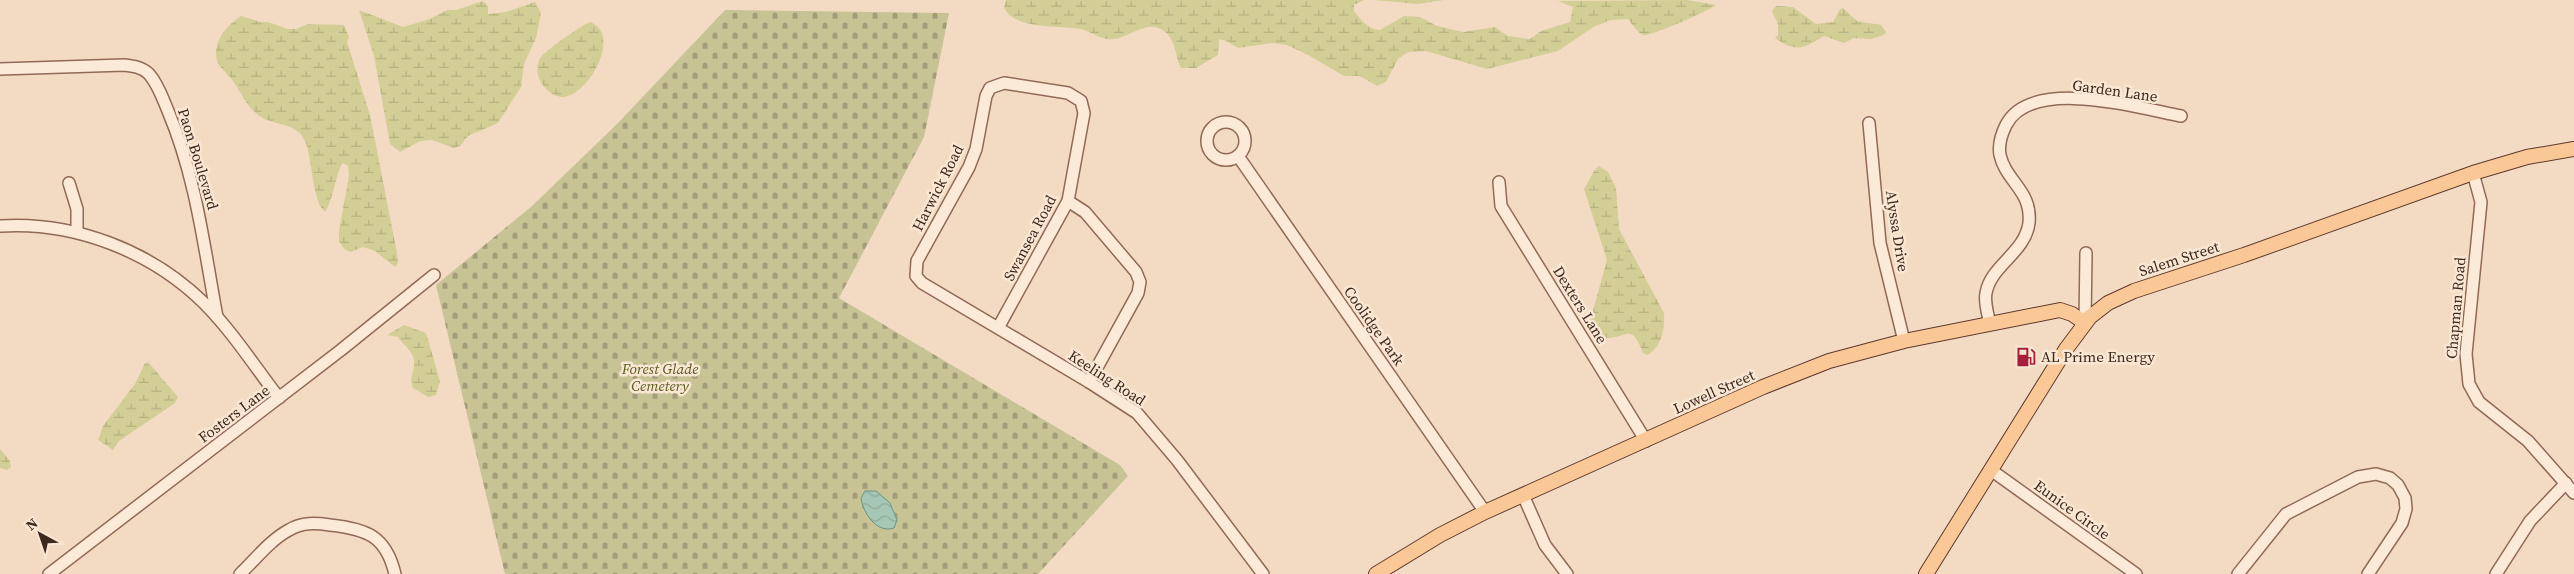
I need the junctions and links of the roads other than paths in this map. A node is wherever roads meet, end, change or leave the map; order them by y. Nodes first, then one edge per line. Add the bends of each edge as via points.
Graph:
1 (0, 69) edge
2 (993, 86) joint
3 (2181, 116) dead end
4 (1869, 123) dead end
5 (2574, 149) edge
6 (1238, 156) dead end
7 (2474, 173) junction
8 (1499, 182) dead end
9 (69, 183) dead end
10 (1068, 201) junction
11 (0, 226) edge
12 (77, 232) junction
13 (2086, 253) dead end
14 (915, 273) joint
15 (434, 275) dead end
16 (217, 317) junction
17 (2085, 322) junction
18 (1990, 324) junction
19 (998, 328) junction
20 (1904, 341) junction
21 (1089, 382) junction
22 (279, 398) junction
23 (1646, 441) junction
24 (1991, 470) junction
25 (2566, 483) junction
26 (2574, 493) edge
27 (1523, 495) junction
28 (1485, 512) junction
29 (49, 574) edge
30 (240, 574) edge
31 (395, 574) edge
32 (1263, 574) edge
33 (1376, 574) edge
34 (1567, 574) edge
35 (1926, 574) edge
36 (2136, 574) edge
37 (2238, 574) edge
38 (2368, 574) edge
39 (2496, 574) edge

1 - 16 street, Paon Boulevard via 124,65 140,68 149,74 172,120 186,162 202,226
2 - 10 street, Swansea Road via 1006,83 1068,94 1081,101 1084,116
2 - 14 street, Harwick Road via 986,96 972,160 917,261
3 - 18 street, Garden Lane via 2082,99 2039,100 2015,113 2002,132 1999,148 2005,168 2028,203 2028,226 2018,249 1988,287 1986,302
4 - 20 street, Alyssa Drive via 1880,243
5 - 7 main road, Salem Street via 2527,157
6 - 28 street, Coolidge Park
7 - 17 main road, Salem Street via 2134,291 2108,303
7 - 25 street, Chapman Road via 2481,202 2466,354 2469,384 2479,402 2528,441
8 - 23 street, Dexters Lane via 1502,208
9 - 12 street via 77,206
10 - 19 street, Swansea Road
10 - 21 street via 1085,212 1136,272 1140,282 1138,293
11 - 12 street, Paon Boulevard
12 - 16 street, Paon Boulevard via 120,248 159,268 187,288
13 - 17 street
14 - 19 street, Keeling Road via 922,283
15 - 22 street, Fosters Lane
16 - 22 street, Paon Boulevard
17 - 18 main road, Lowell Street via 2060,310
17 - 24 main road, Salem Street
18 - 20 main road, Lowell Street
19 - 21 street, Keeling Road
20 - 23 main road, Lowell Street via 1801,371
21 - 32 street, Keeling Road via 1141,417
22 - 29 street, Fosters Lane
23 - 27 main road, Lowell Street
24 - 35 main road, Salem Street
24 - 36 street, Eunice Circle
25 - 26 street, Chapman Road
25 - 39 street via 2530,521
27 - 28 main road, Lowell Street
27 - 34 street via 1545,545
28 - 33 main road, Lowell Street via 1440,534
30 - 31 street via 283,534 294,527 312,523 368,533 384,547
37 - 38 street via 2286,514 2361,476 2376,474 2390,478 2398,485 2405,498 2406,509 2402,523

